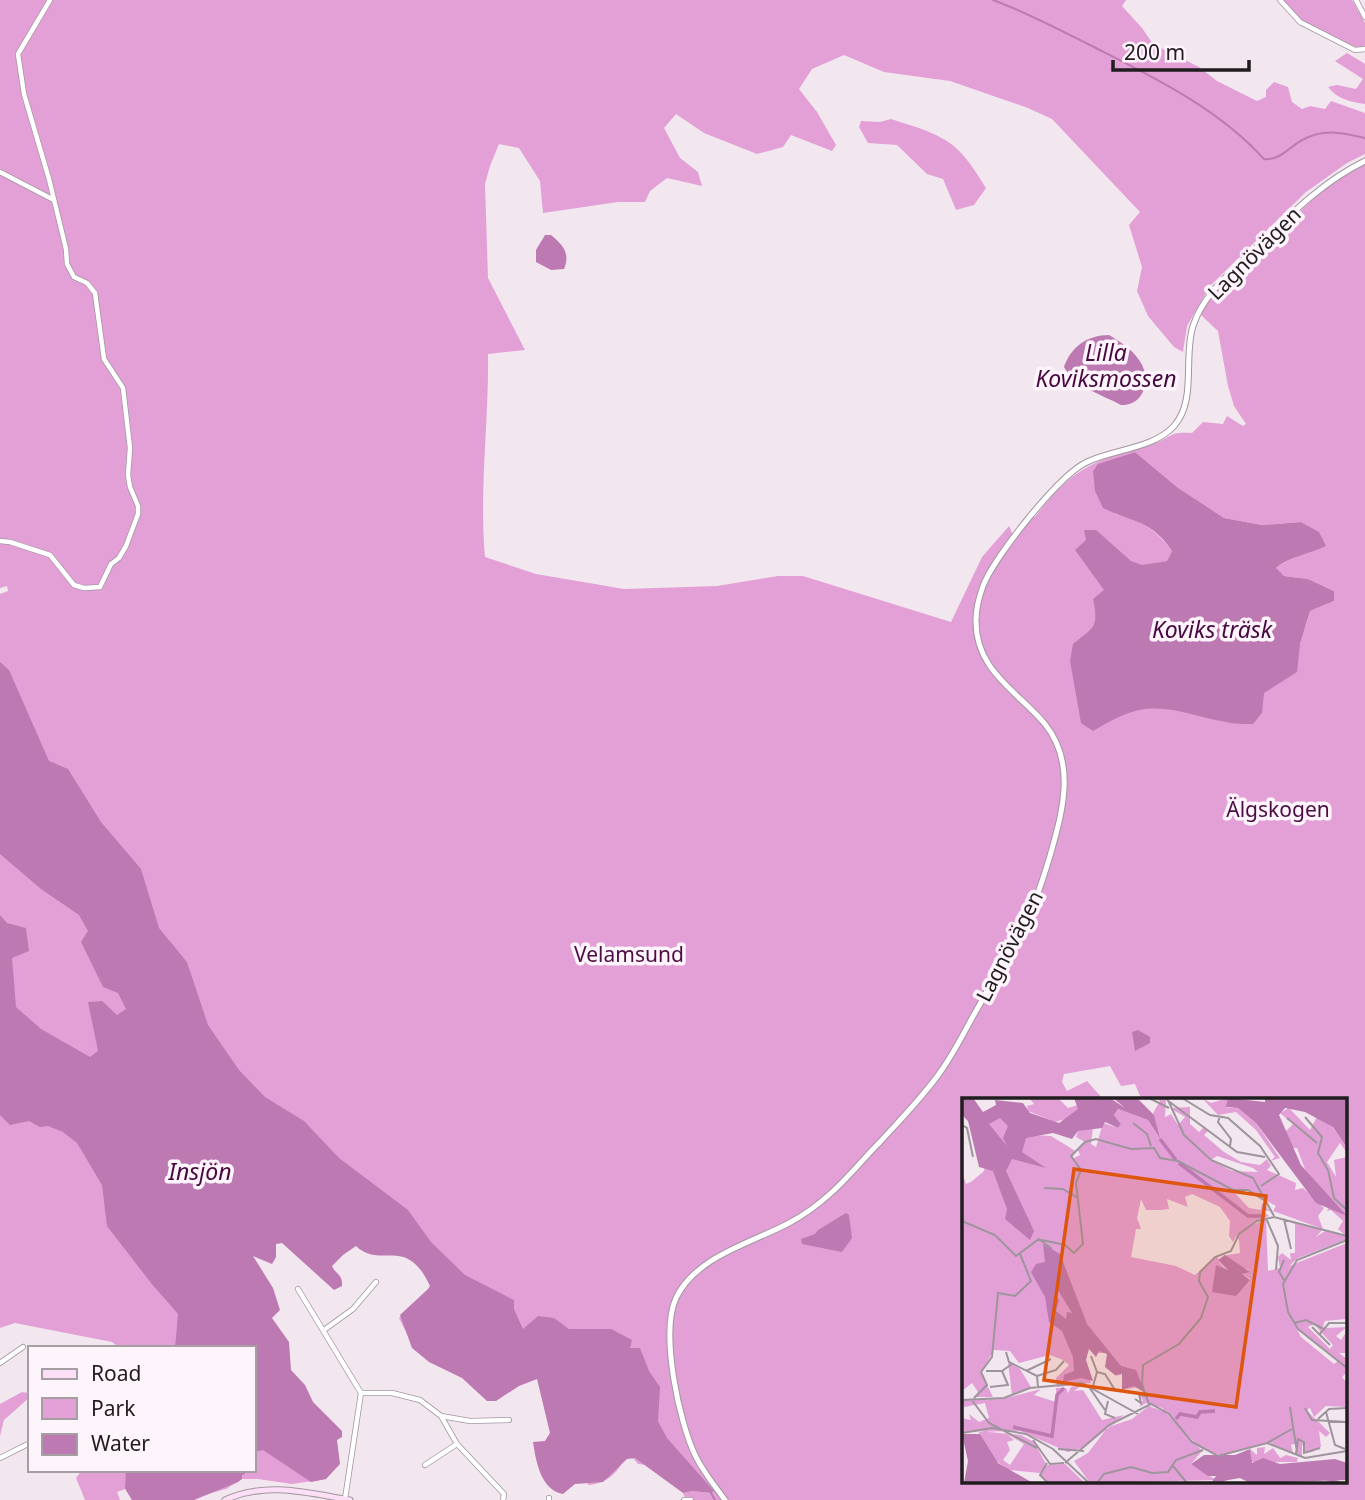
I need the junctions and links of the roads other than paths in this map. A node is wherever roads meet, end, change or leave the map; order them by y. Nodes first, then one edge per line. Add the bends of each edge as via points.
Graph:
1 (50, 0) edge
2 (1280, 0) edge
3 (1356, 0) edge
4 (1365, 17) edge
5 (1365, 49) edge
6 (1365, 161) edge
7 (0, 172) edge
8 (53, 199) junction
9 (0, 541) edge
10 (376, 1282) dead end
11 (298, 1289) dead end
12 (324, 1330) junction
13 (23, 1347) dead end
14 (0, 1363) edge
15 (362, 1393) junction
16 (442, 1416) junction
17 (509, 1420) dead end
18 (28, 1444) edge
19 (457, 1444) junction
20 (0, 1458) edge
21 (425, 1465) dead end
22 (318, 1497) edge
23 (348, 1499) edge
24 (225, 1500) edge
25 (503, 1500) edge
26 (684, 1500) edge
27 (691, 1500) edge
28 (725, 1500) edge

1 - 8 street via 18,56
2 - 5 street via 1300,22 1355,50
3 - 4 street
6 - 28 street, Lagnövägen via 1312,194 1208,296 1191,332 1186,400 1172,429 1069,472 983,585 976,624 984,657 998,680 1055,738 1063,765 1063,802 1048,862 1030,912 953,1053 927,1091 830,1194 787,1224 709,1263 678,1293 668,1335 687,1433 701,1466
7 - 8 street
8 - 9 street via 69,271 95,293 104,359 123,388 130,448 128,475 138,514 126,547 100,587 74,585 50,555
10 - 12 street via 353,1309
11 - 12 street
12 - 15 street
13 - 14 street
15 - 16 street via 401,1394 420,1400
15 - 23 street
16 - 17 street
16 - 19 street
18 - 20 street
19 - 21 street
19 - 25 street via 504,1494
22 - 23 main road
22 - 24 main road via 267,1488
26 - 27 street

